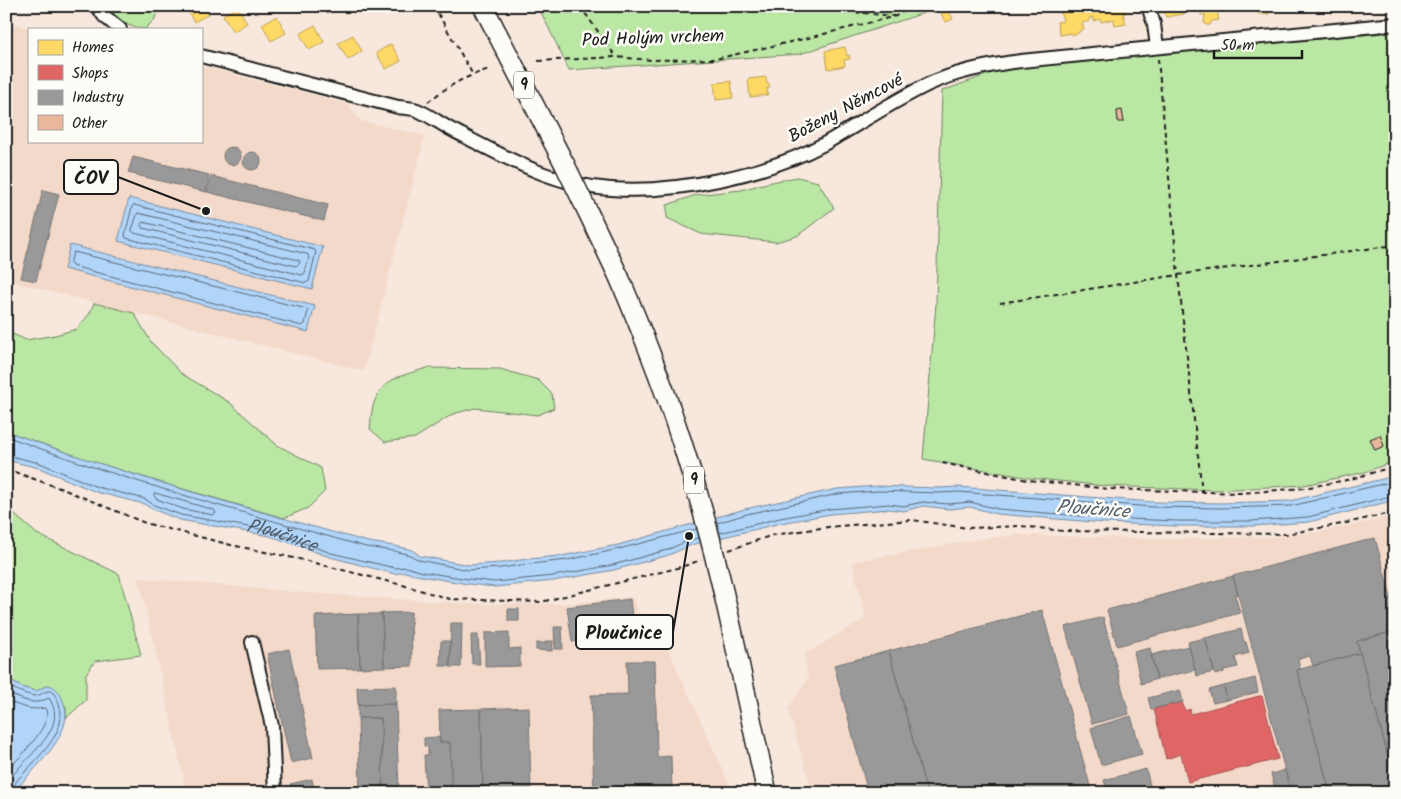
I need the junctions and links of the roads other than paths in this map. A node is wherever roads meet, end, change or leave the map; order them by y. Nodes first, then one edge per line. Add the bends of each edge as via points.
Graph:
1 (483, 6) edge
2 (1148, 6) edge
3 (100, 11) edge
4 (1395, 24) edge
5 (119, 28) edge
6 (1157, 47) junction
7 (202, 56) edge
8 (252, 642) dead end
9 (275, 793) edge
10 (767, 793) edge

1 - 10 main road, 9, bridge via 619,277 672,412 716,563
2 - 6 street
3 - 5 street
4 - 6 street, Boženy Němcové
6 - 7 street, Boženy Němcové via 975,68 929,84 792,158 701,183 645,190 589,187 552,177 496,153 418,110
8 - 9 street via 272,726

